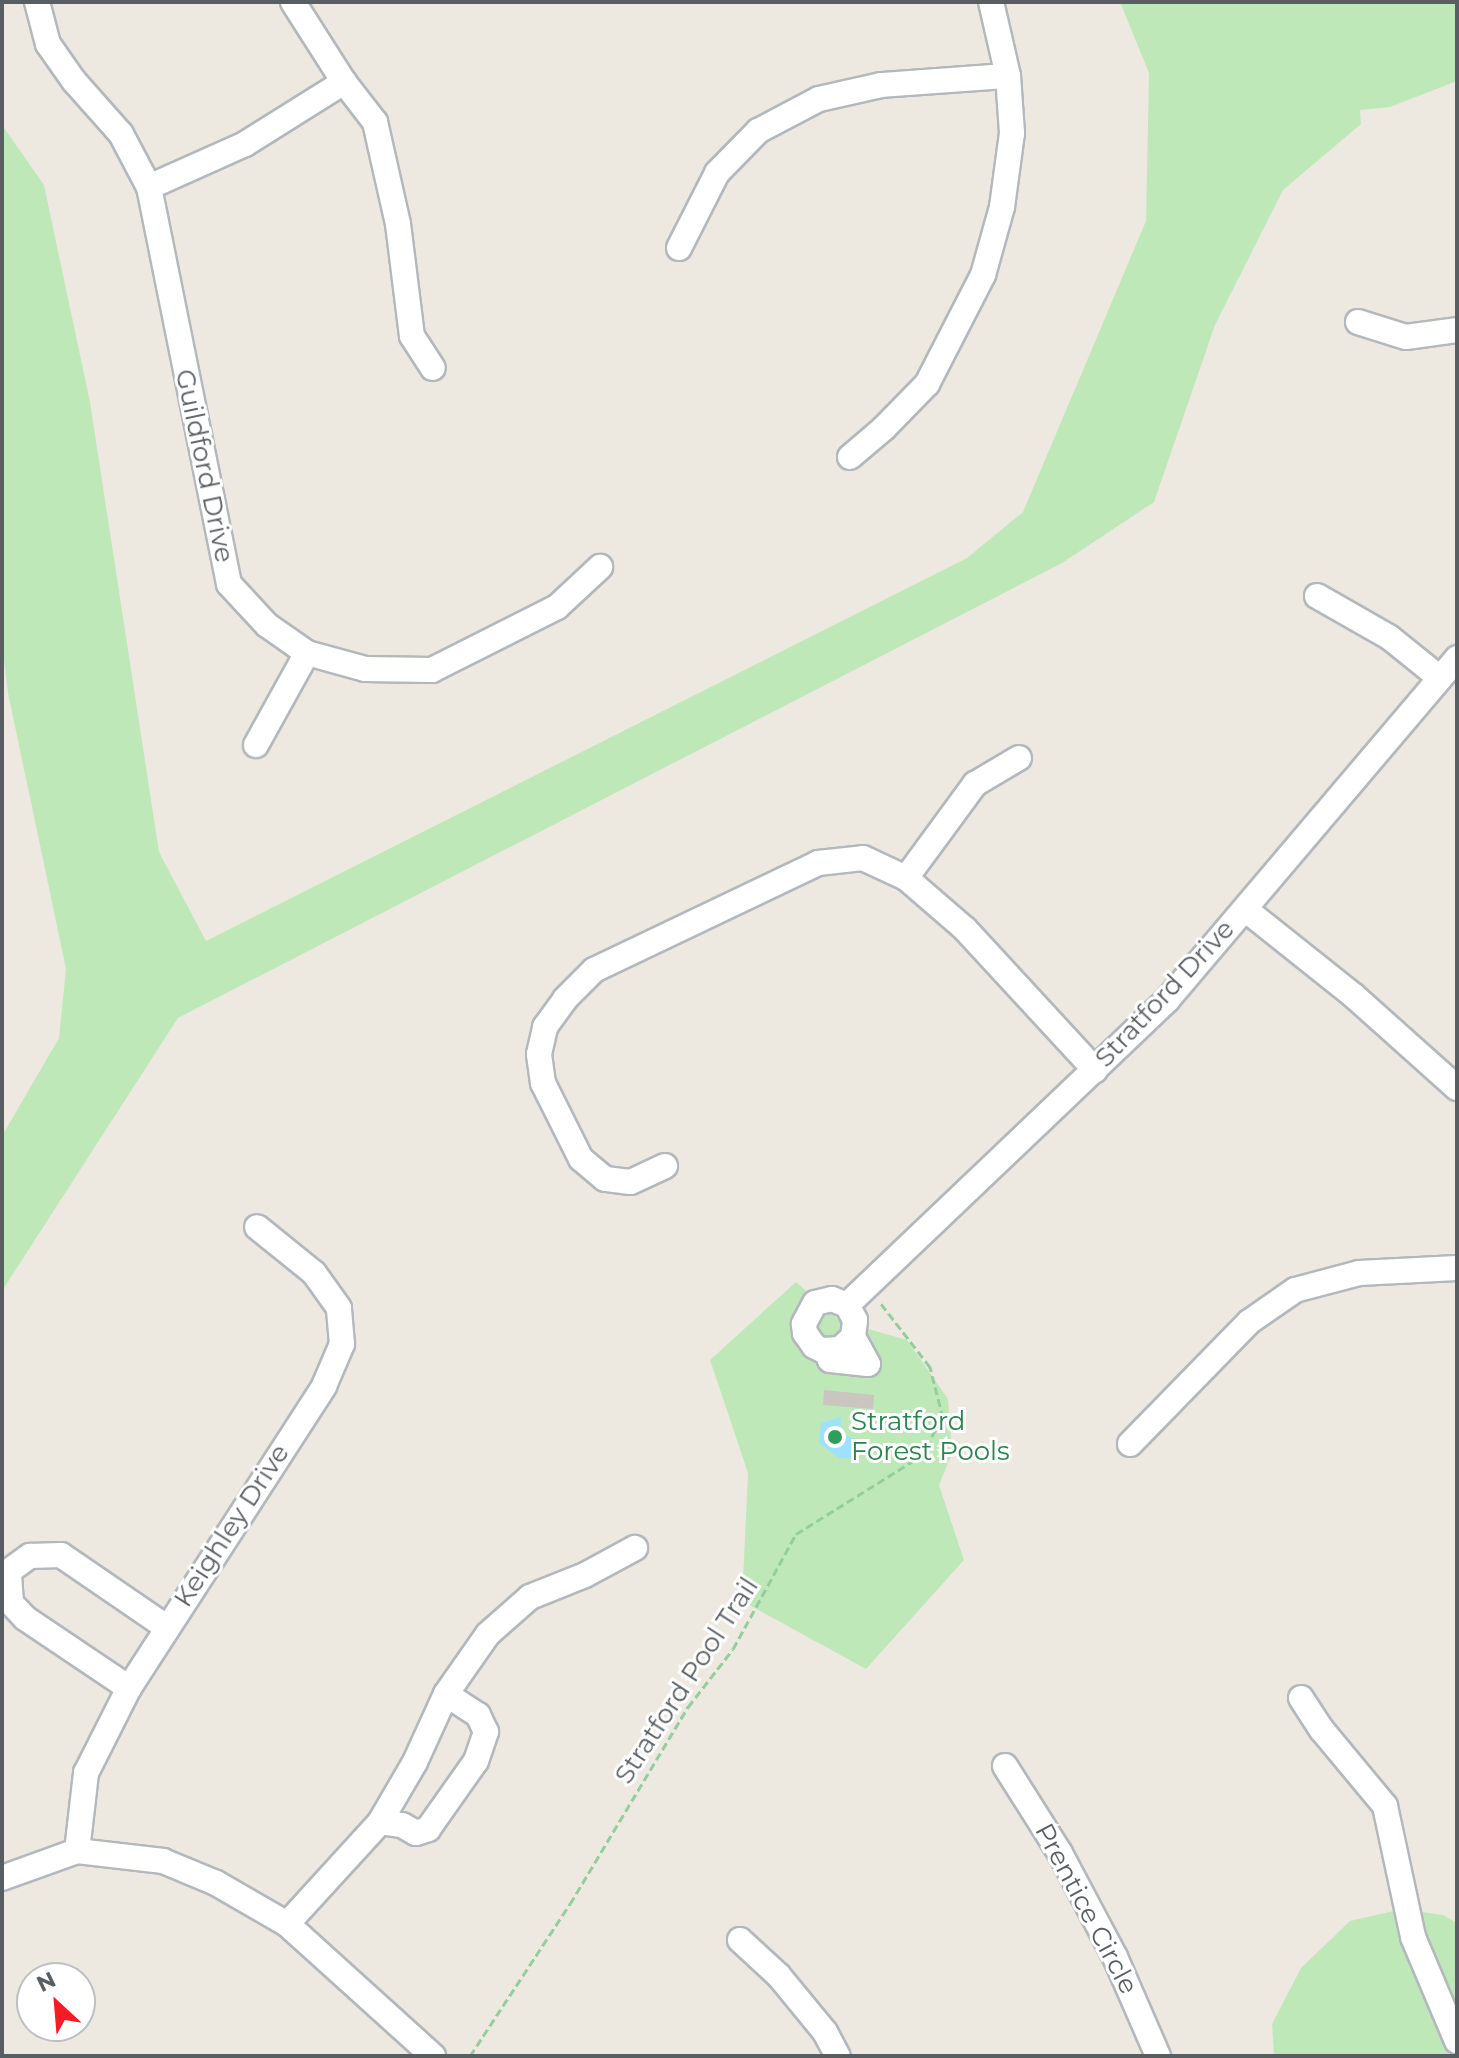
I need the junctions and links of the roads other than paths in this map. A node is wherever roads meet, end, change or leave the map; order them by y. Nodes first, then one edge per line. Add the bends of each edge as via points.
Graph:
1 (37, 2) edge
2 (293, 2) edge
3 (991, 2) edge
4 (1008, 76) junction
5 (344, 82) junction
6 (149, 187) junction
7 (679, 248) dead end
8 (1358, 322) dead end
9 (1457, 330) edge
10 (433, 368) dead end
11 (850, 457) dead end
12 (600, 567) dead end
13 (1317, 596) dead end
14 (307, 653) junction
15 (1457, 658) edge
16 (1440, 678) junction
17 (256, 745) dead end
18 (1019, 758) dead end
19 (906, 878) junction
20 (1245, 909) junction
21 (1095, 1070) junction
22 (1457, 1088) edge
23 (665, 1166) dead end
24 (257, 1227) dead end
25 (1457, 1268) edge
26 (847, 1305) junction
27 (1130, 1444) dead end
28 (635, 1548) dead end
29 (166, 1627) junction
30 (129, 1688) junction
31 (446, 1694) junction
32 (1301, 1698) dead end
33 (1005, 1766) dead end
34 (380, 1822) junction
35 (77, 1851) junction
36 (2, 1878) edge
37 (287, 1924) junction
38 (740, 1940) dead end
39 (1457, 2041) edge
40 (433, 2056) edge
41 (838, 2056) edge
42 (1158, 2056) edge

1 - 6 street, Guildford Drive via 48,44 121,134
2 - 5 street
3 - 4 street
4 - 7 street via 866,89 819,99 758,131 717,173
4 - 11 street via 1012,133 1002,207 983,275 927,384
5 - 6 street via 245,144
5 - 10 street via 375,122 398,224 412,336
6 - 14 street, Guildford Drive via 229,584 267,625
8 - 9 street via 1406,337
12 - 14 street, Guildford Drive via 557,607 432,670 365,669
13 - 16 street via 1389,637
14 - 17 street
15 - 16 street, Stratford Drive
16 - 20 street, Stratford Drive
18 - 19 street via 975,784
19 - 21 street via 965,929
19 - 23 street via 863,858 818,863 594,970 565,999 545,1027 539,1054 543,1083 581,1159 605,1179 630,1182
20 - 21 street, Stratford Drive via 1168,999
20 - 22 street
21 - 26 street, Stratford Drive
24 - 29 street, Keighley Drive via 314,1273 339,1308 342,1344 324,1386
25 - 27 street via 1359,1273 1295,1290 1249,1322
26 - 26 street via 823,1299 805,1316 808,1340 831,1351 847,1344 855,1320
28 - 31 street via 530,1597 488,1634
29 - 30 street, Keighley Drive
29 - 30 street via 61,1555 30,1556 9,1571 11,1603 25,1618
30 - 35 street, Keighley Drive via 86,1773
31 - 34 street
31 - 34 street via 478,1715 486,1732 476,1761 428,1829 416,1833
32 - 39 street via 1385,1806 1413,1937
33 - 42 street, Prentice Circle via 1060,1853
34 - 37 street
35 - 36 street
35 - 37 street via 163,1861 216,1883
37 - 40 street
38 - 41 street via 779,1976

